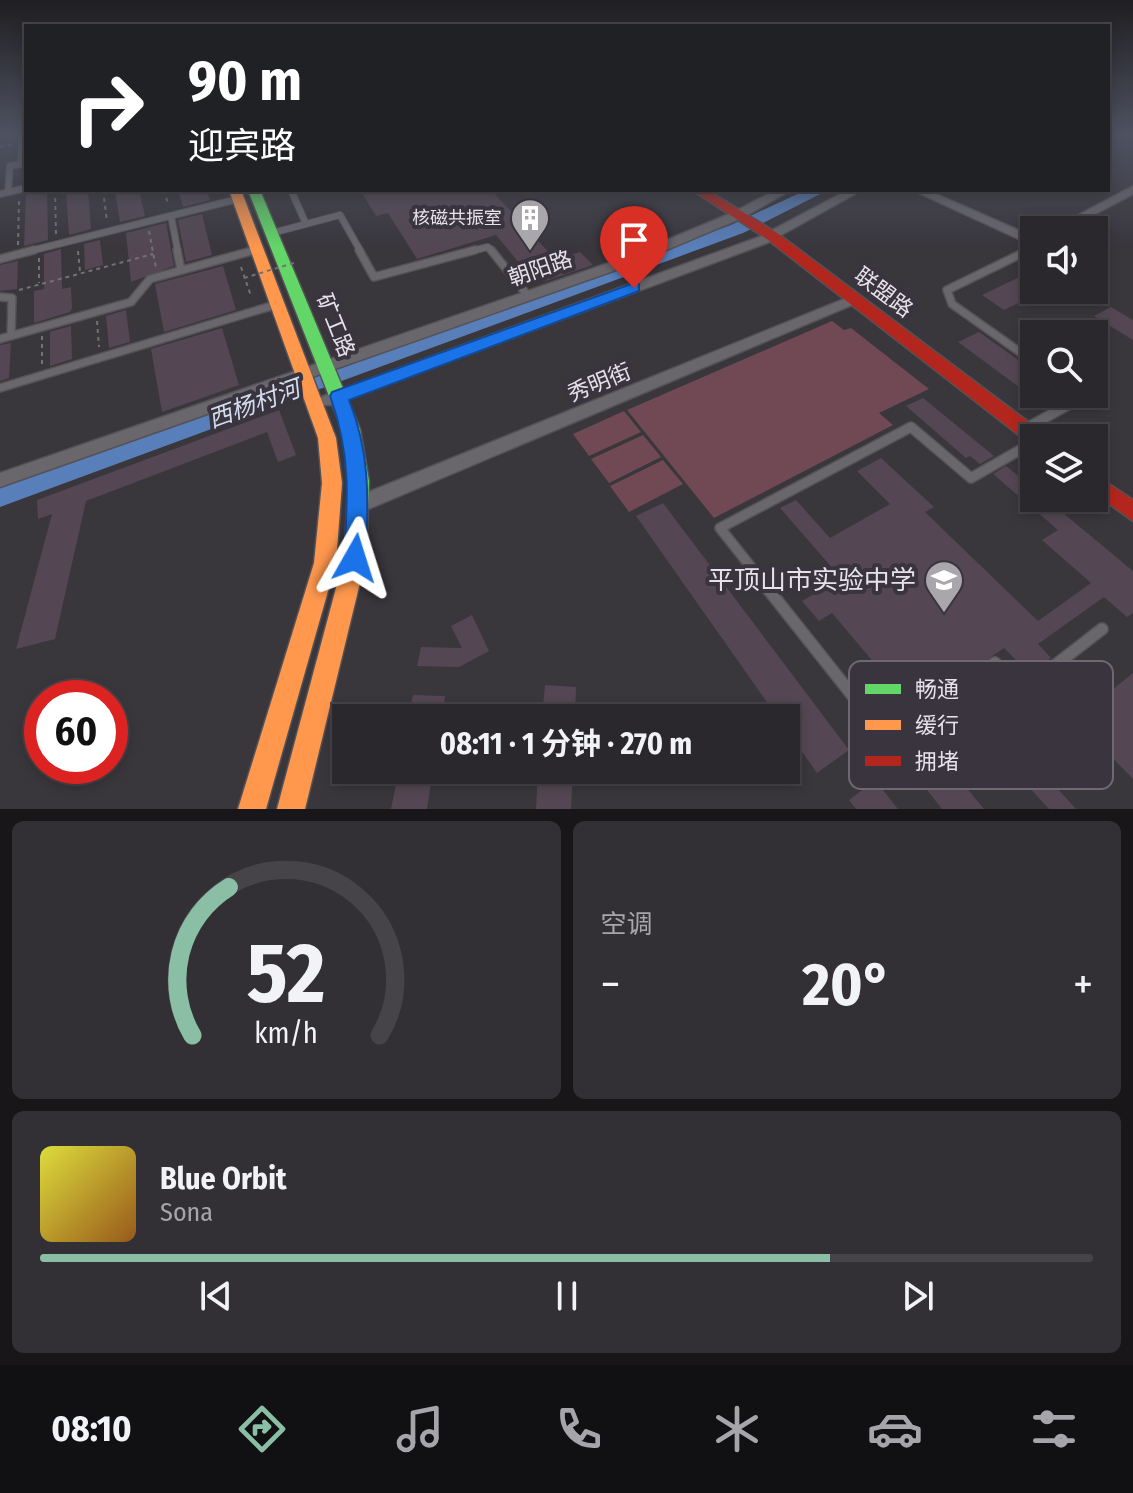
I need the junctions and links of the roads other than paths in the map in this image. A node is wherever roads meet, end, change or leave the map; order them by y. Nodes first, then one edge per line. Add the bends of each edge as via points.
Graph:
1 (9, 173) edge
2 (24, 188) edge
3 (1133, 189) edge
4 (8, 192) junction
5 (292, 192) edge
6 (701, 192) edge
7 (782, 192) edge
8 (852, 192) edge
9 (922, 192) edge
10 (243, 193) edge
11 (0, 194) edge
12 (171, 216) junction
13 (740, 216) junction
14 (1082, 216) edge
15 (306, 224) junction
16 (272, 233) junction
17 (768, 234) junction
18 (1020, 237) edge
19 (258, 250) junction
20 (1020, 255) edge
21 (0, 259) edge
22 (181, 270) junction
23 (528, 296) junction
24 (0, 297) edge
25 (854, 299) junction
26 (278, 304) junction
27 (11, 336) junction
28 (0, 339) edge
29 (1020, 352) edge
30 (327, 367) junction
31 (304, 375) junction
32 (0, 388) edge
33 (337, 391) junction
34 (313, 400) junction
35 (1068, 408) edge
36 (1048, 424) edge
37 (1020, 427) edge
38 (1020, 444) edge
39 (0, 480) edge
40 (1108, 493) edge
41 (360, 504) junction
42 (1133, 512) edge
43 (1102, 629) dead end
44 (1061, 661) edge
45 (849, 691) edge
46 (252, 809) edge
47 (291, 809) edge

1 - 4 lane
2 - 4 lane
3 - 14 street
4 - 11 lane
5 - 15 lane
6 - 13 main road, 联盟路
7 - 13 street, 朝阳路
8 - 17 street
9 - 18 street
10 - 12 lane
10 - 16 main road, 矿工路
10 - 19 main road, 矿工路
12 - 21 lane
12 - 22 lane
13 - 17 main road, 联盟路
13 - 23 street, 朝阳路
15 - 16 lane
15 - 23 lane via 340,215 374,277 488,247
16 - 30 main road, 矿工路
17 - 25 main road, 联盟路
17 - 33 street
19 - 22 lane
19 - 26 main road, 矿工路
20 - 29 lane via 947,290 952,304
22 - 27 lane via 150,279 131,302
23 - 30 street, 朝阳路
24 - 27 lane via 12,298
25 - 37 main road, 联盟路
25 - 41 street, 秀明街
26 - 31 main road, 矿工路
26 - 32 lane
27 - 28 lane
30 - 31 street, 朝阳路
30 - 33 main road, 矿工路
31 - 34 main road, 矿工路
31 - 39 street, 朝阳路
33 - 34 street
33 - 41 main road, 矿工路 via 354,441
34 - 46 main road, 矿工路 via 327,438 330,535
35 - 36 lane
38 - 45 lane via 971,478 911,427 720,528
40 - 42 main road
41 - 47 main road, 矿工路 via 344,609
43 - 44 lane

